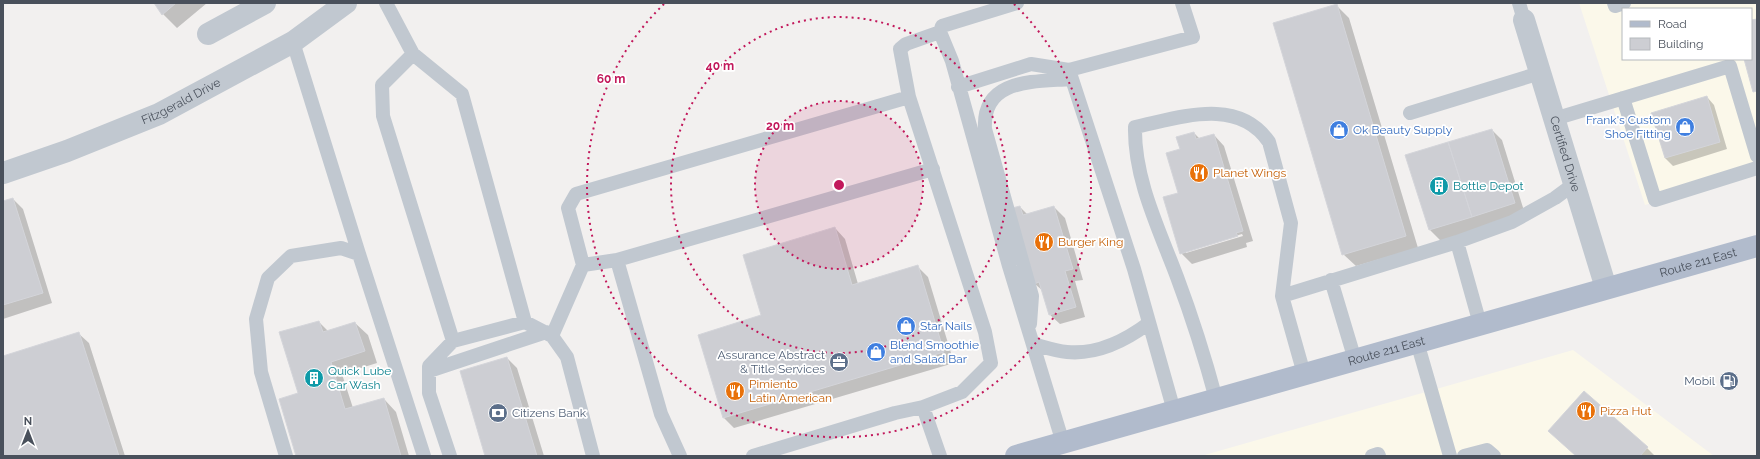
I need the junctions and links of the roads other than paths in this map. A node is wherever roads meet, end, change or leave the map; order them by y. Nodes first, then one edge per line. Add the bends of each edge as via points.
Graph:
1 (265, 3) edge
2 (346, 3) edge
3 (386, 3) edge
4 (1017, 3) edge
5 (1182, 3) edge
6 (1614, 3) edge
7 (1624, 3) edge
8 (1521, 11) edge
9 (940, 32) junction
10 (208, 34) dead end
11 (293, 42) junction
12 (413, 54) junction
13 (1540, 73) junction
14 (1070, 74) junction
15 (958, 86) junction
16 (909, 97) junction
17 (1623, 98) junction
18 (1410, 113) dead end
19 (1554, 119) junction
20 (1757, 156) edge
21 (1757, 168) edge
22 (932, 169) junction
23 (3, 173) edge
24 (1574, 184) junction
25 (1456, 242) junction
26 (1757, 246) edge
27 (359, 254) junction
28 (617, 260) junction
29 (583, 265) junction
30 (1331, 280) junction
31 (1606, 288) junction
32 (1282, 296) junction
33 (525, 322) junction
34 (1149, 323) junction
35 (1480, 324) junction
36 (1029, 331) junction
37 (549, 334) junction
38 (453, 341) junction
39 (1417, 342) junction
40 (1033, 344) junction
41 (1355, 360) junction
42 (429, 372) junction
43 (1304, 374) junction
44 (1216, 399) junction
45 (923, 408) junction
46 (1174, 411) junction
47 (1063, 442) junction
48 (1041, 452) edge
49 (286, 456) edge
50 (424, 456) edge
51 (450, 456) edge
52 (593, 456) edge
53 (680, 456) edge
54 (753, 456) edge
55 (940, 456) edge
56 (1016, 456) edge
57 (1372, 456) edge
58 (1379, 456) edge
59 (1450, 456) edge
60 (1464, 456) edge
61 (1494, 456) edge

1 - 10 street
2 - 11 street, Fitzgerald Drive
3 - 12 lane
4 - 9 lane via 942,26
5 - 14 lane via 1193,38
6 - 7 lane via 1615,6
8 - 13 street, Certified Drive
9 - 15 lane via 952,61
9 - 16 lane via 906,44 900,49
11 - 23 street, Fitzgerald Drive via 159,114 67,152
11 - 27 lane
12 - 33 lane via 462,94
12 - 38 lane via 382,85 383,116
13 - 18 lane
13 - 19 street, Certified Drive
14 - 15 lane via 1031,64
14 - 34 lane via 1134,269
14 - 36 lane via 1002,90 988,104 984,115 985,129 1032,296
15 - 36 lane
16 - 22 lane
16 - 29 lane via 576,194 568,208
17 - 19 lane
17 - 20 lane via 1730,66
17 - 21 lane via 1655,200
19 - 24 street, Certified Drive
22 - 28 lane
22 - 45 lane via 985,332 991,363 962,392
24 - 25 lane via 1555,198 1512,222
24 - 31 street, Certified Drive
25 - 30 lane
25 - 35 lane
26 - 31 main road, Route 211 East
27 - 49 lane via 341,248 291,256 268,278 256,319 260,364
27 - 50 lane
28 - 29 lane
28 - 53 lane via 661,414
29 - 37 lane
30 - 32 lane
30 - 41 lane
31 - 35 main road, Route 211 East
32 - 43 lane
32 - 44 lane via 1291,223 1268,142 1262,132 1232,115 1215,113 1202,113 1135,127 1135,144 1148,199 1178,278
33 - 37 lane
33 - 38 lane
34 - 40 lane via 1130,336 1098,350 1067,352
34 - 46 lane
35 - 39 main road, Route 211 East
36 - 40 lane
37 - 42 lane
37 - 52 lane via 567,356
38 - 42 lane via 429,366
39 - 41 main road, Route 211 East
39 - 59 lane
40 - 47 lane
41 - 43 main road, Route 211 East
42 - 51 lane via 429,394
43 - 44 main road, Route 211 East
44 - 46 main road, Route 211 East
45 - 54 lane via 895,413
45 - 55 lane
46 - 47 main road, Route 211 East
47 - 48 main road, Route 211 East
48 - 56 main road, Route 211 East
57 - 58 lane
60 - 61 lane via 1487,450

